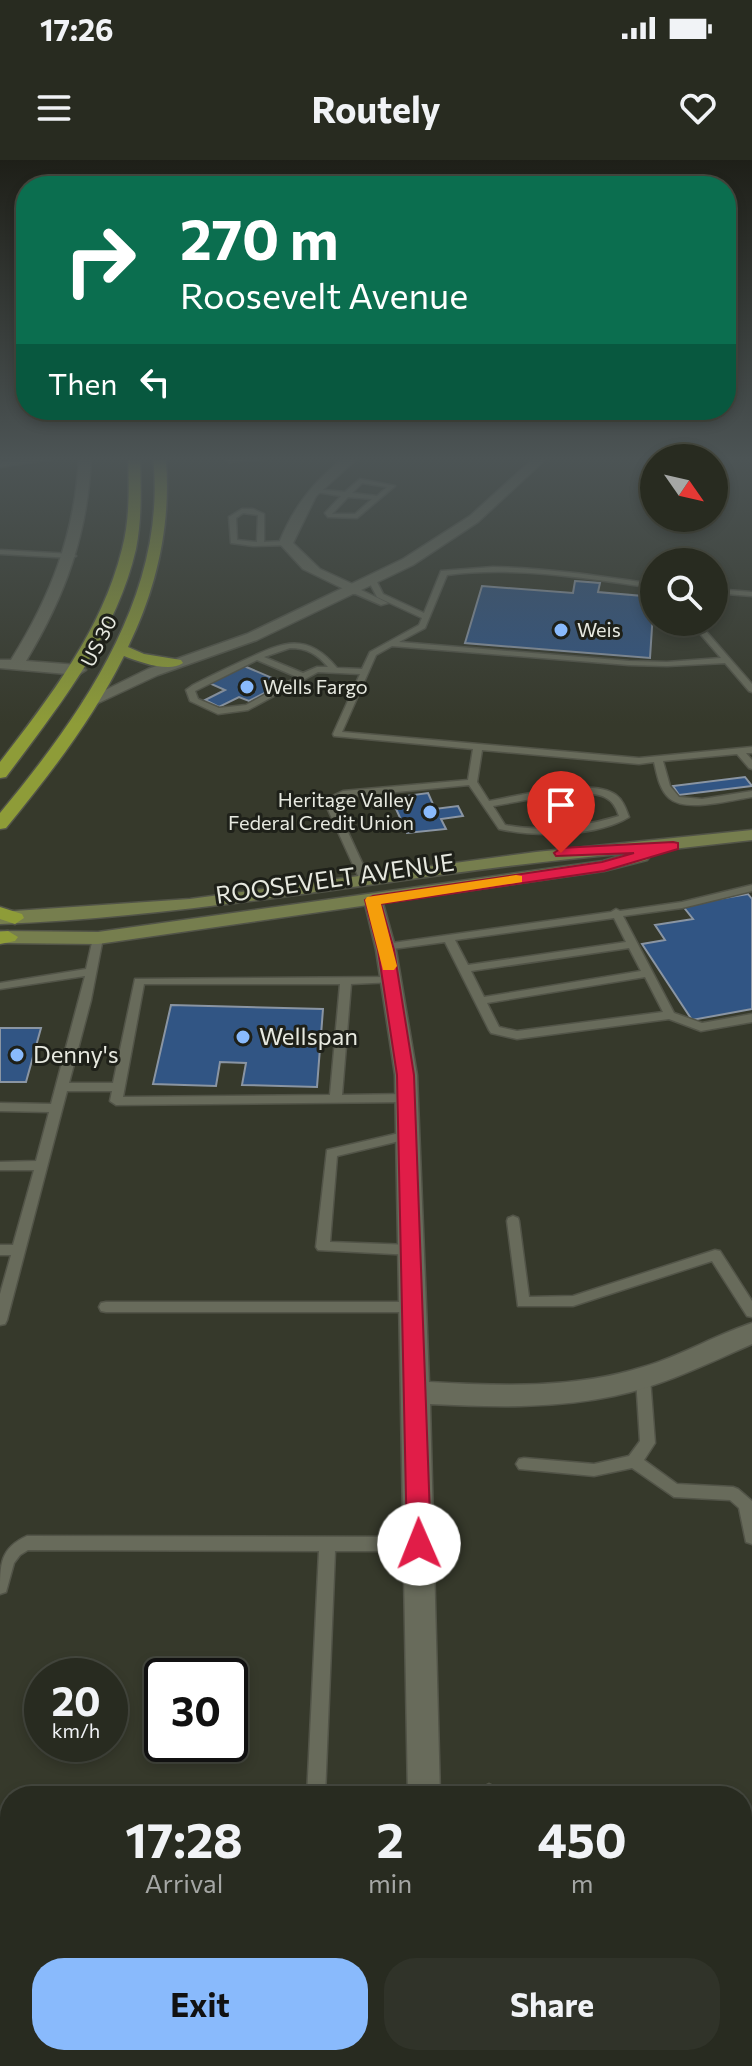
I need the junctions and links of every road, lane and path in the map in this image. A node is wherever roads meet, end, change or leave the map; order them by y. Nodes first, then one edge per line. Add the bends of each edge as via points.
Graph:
1 (74, 546) edge
2 (131, 546) edge
3 (156, 546) edge
4 (288, 546) edge
5 (433, 546) edge
6 (0, 552) edge
7 (72, 556) junction
8 (372, 580) junction
9 (640, 584) edge
10 (354, 590) junction
11 (728, 592) edge
12 (752, 594) edge
13 (405, 607) junction
14 (426, 617) junction
15 (706, 636) edge
16 (391, 644) junction
17 (119, 649) junction
18 (257, 657) junction
19 (727, 660) junction
20 (176, 663) junction
21 (8, 664) edge
22 (334, 669) junction
23 (78, 670) junction
24 (365, 672) junction
25 (305, 677) junction
26 (752, 689) edge
27 (91, 701) junction
28 (478, 747) junction
29 (752, 750) edge
30 (739, 751) junction
31 (658, 759) junction
32 (752, 766) edge
33 (0, 773) edge
34 (472, 782) junction
35 (752, 794) edge
36 (487, 804) junction
37 (0, 824) edge
38 (752, 835) edge
39 (673, 846) junction
40 (752, 888) edge
41 (369, 890) junction
42 (616, 912) junction
43 (4, 927) edge
44 (448, 937) junction
45 (98, 938) junction
46 (633, 944) junction
47 (385, 947) junction
48 (465, 969) junction
49 (91, 972) junction
50 (647, 973) junction
51 (346, 980) junction
52 (391, 980) junction
53 (0, 986) edge
54 (481, 1001) junction
55 (670, 1015) junction
56 (752, 1018) edge
57 (61, 1087) junction
58 (118, 1087) junction
59 (407, 1098) junction
60 (336, 1099) junction
61 (0, 1107) edge
62 (55, 1108) junction
63 (408, 1135) junction
64 (40, 1165) junction
65 (0, 1166) edge
66 (513, 1221) dead end
67 (0, 1250) edge
68 (17, 1250) junction
69 (412, 1250) junction
70 (106, 1307) dead end
71 (413, 1307) junction
72 (752, 1312) edge
73 (0, 1320) edge
74 (752, 1333) edge
75 (643, 1378) junction
76 (416, 1392) junction
77 (634, 1461) junction
78 (524, 1464) dead end
79 (752, 1537) edge
80 (327, 1543) junction
81 (419, 1544) junction
82 (0, 1587) edge
83 (316, 1786) edge
84 (424, 1786) edge

1 - 7 street
2 - 23 highway, US 30 / US 30 via 102,627
3 - 17 highway, US 30 / US 30 via 147,586
4 - 10 street via 310,571
5 - 8 street
6 - 7 lane
7 - 21 street via 51,605
8 - 10 street
8 - 13 lane via 380,595
9 - 14 lane via 467,569 444,573
10 - 13 lane
10 - 20 street via 252,637
11 - 12 lane
13 - 14 lane
14 - 16 lane via 422,626
15 - 19 lane
16 - 19 lane via 629,663
16 - 24 lane via 373,654
17 - 20 highway via 150,661
17 - 27 highway, US 30 / US 30
18 - 22 lane via 296,644 327,657
18 - 25 lane
18 - 25 lane via 190,690 194,701 218,711 248,707
19 - 26 lane
20 - 27 street
21 - 23 street
22 - 24 lane
22 - 25 lane via 317,669
23 - 33 highway, US 30
24 - 28 lane via 337,734
27 - 37 highway, US 30 via 41,776
28 - 31 lane
28 - 34 lane
29 - 30 lane
30 - 31 lane
30 - 32 lane
31 - 35 lane via 676,799
34 - 36 lane
34 - 41 lane via 343,794 329,801
36 - 36 lane via 502,827 523,833 624,817 620,803 605,792 582,790
38 - 39 main road, ROOSEVELT AVENUE
39 - 41 main road, ROOSEVELT AVENUE via 604,866
39 - 41 main road, ROOSEVELT AVENUE via 561,853 530,865
40 - 42 lane via 682,905
41 - 43 main road, ROOSEVELT AVENUE
41 - 45 main road, ROOSEVELT AVENUE
41 - 47 street
42 - 44 lane
42 - 46 lane
43 - 45 main road, ROOSEVELT AVENUE
44 - 47 lane
44 - 48 lane
45 - 49 lane
46 - 48 lane
46 - 50 lane
47 - 52 street
48 - 54 lane
49 - 53 lane
49 - 57 lane
50 - 54 lane
50 - 55 lane
51 - 52 lane
51 - 58 lane via 139,981
51 - 60 lane
52 - 59 street
54 - 55 lane via 495,1030 517,1035
55 - 56 lane via 701,1027
57 - 58 lane
57 - 62 lane
58 - 60 lane via 116,1101
59 - 60 lane
59 - 63 street
61 - 62 lane
62 - 64 lane
63 - 69 street
63 - 69 lane via 331,1153 323,1247
64 - 65 lane
64 - 68 lane
66 - 72 lane via 523,1302 573,1301 715,1255
67 - 68 lane
68 - 73 lane
69 - 71 street
70 - 71 lane
71 - 76 street
74 - 75 street
75 - 76 street via 574,1391 498,1396
75 - 77 lane via 648,1443
76 - 81 street
77 - 78 lane via 594,1470
77 - 79 lane via 674,1490 733,1494 746,1505
80 - 81 lane
80 - 82 lane via 27,1543 9,1555
80 - 83 lane
81 - 84 street

